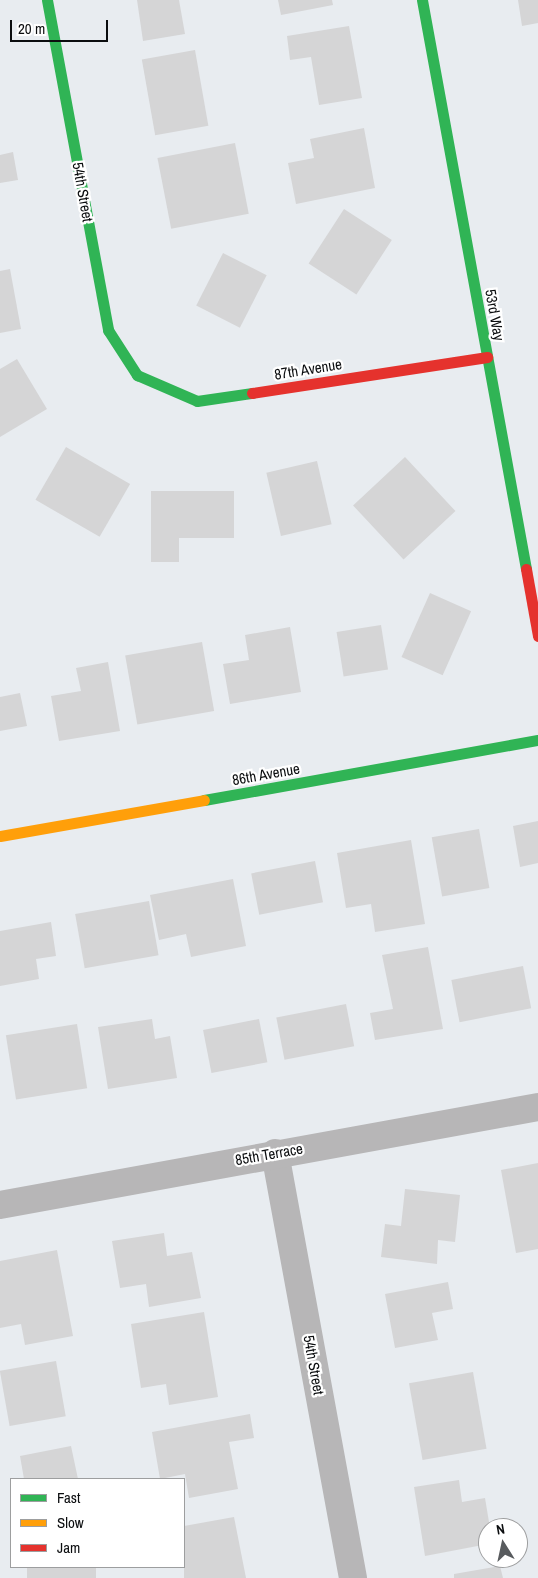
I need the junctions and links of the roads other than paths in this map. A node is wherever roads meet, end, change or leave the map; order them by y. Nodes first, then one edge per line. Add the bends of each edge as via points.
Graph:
1 (47, 0) edge
2 (422, 0) edge
3 (487, 357) junction
4 (138, 375) joint
5 (538, 636) edge
6 (538, 740) edge
7 (0, 836) edge
8 (538, 1107) edge
9 (275, 1153) junction
10 (0, 1205) edge
11 (353, 1578) edge

1 - 4 street, 54th Street via 108,330
2 - 3 street, 53rd Way
3 - 4 street, 87th Avenue via 197,401
3 - 5 street, 53rd Way
6 - 7 street, 86th Avenue
8 - 9 street, 85th Terrace
9 - 10 street, 85th Terrace
9 - 11 street, 54th Street

